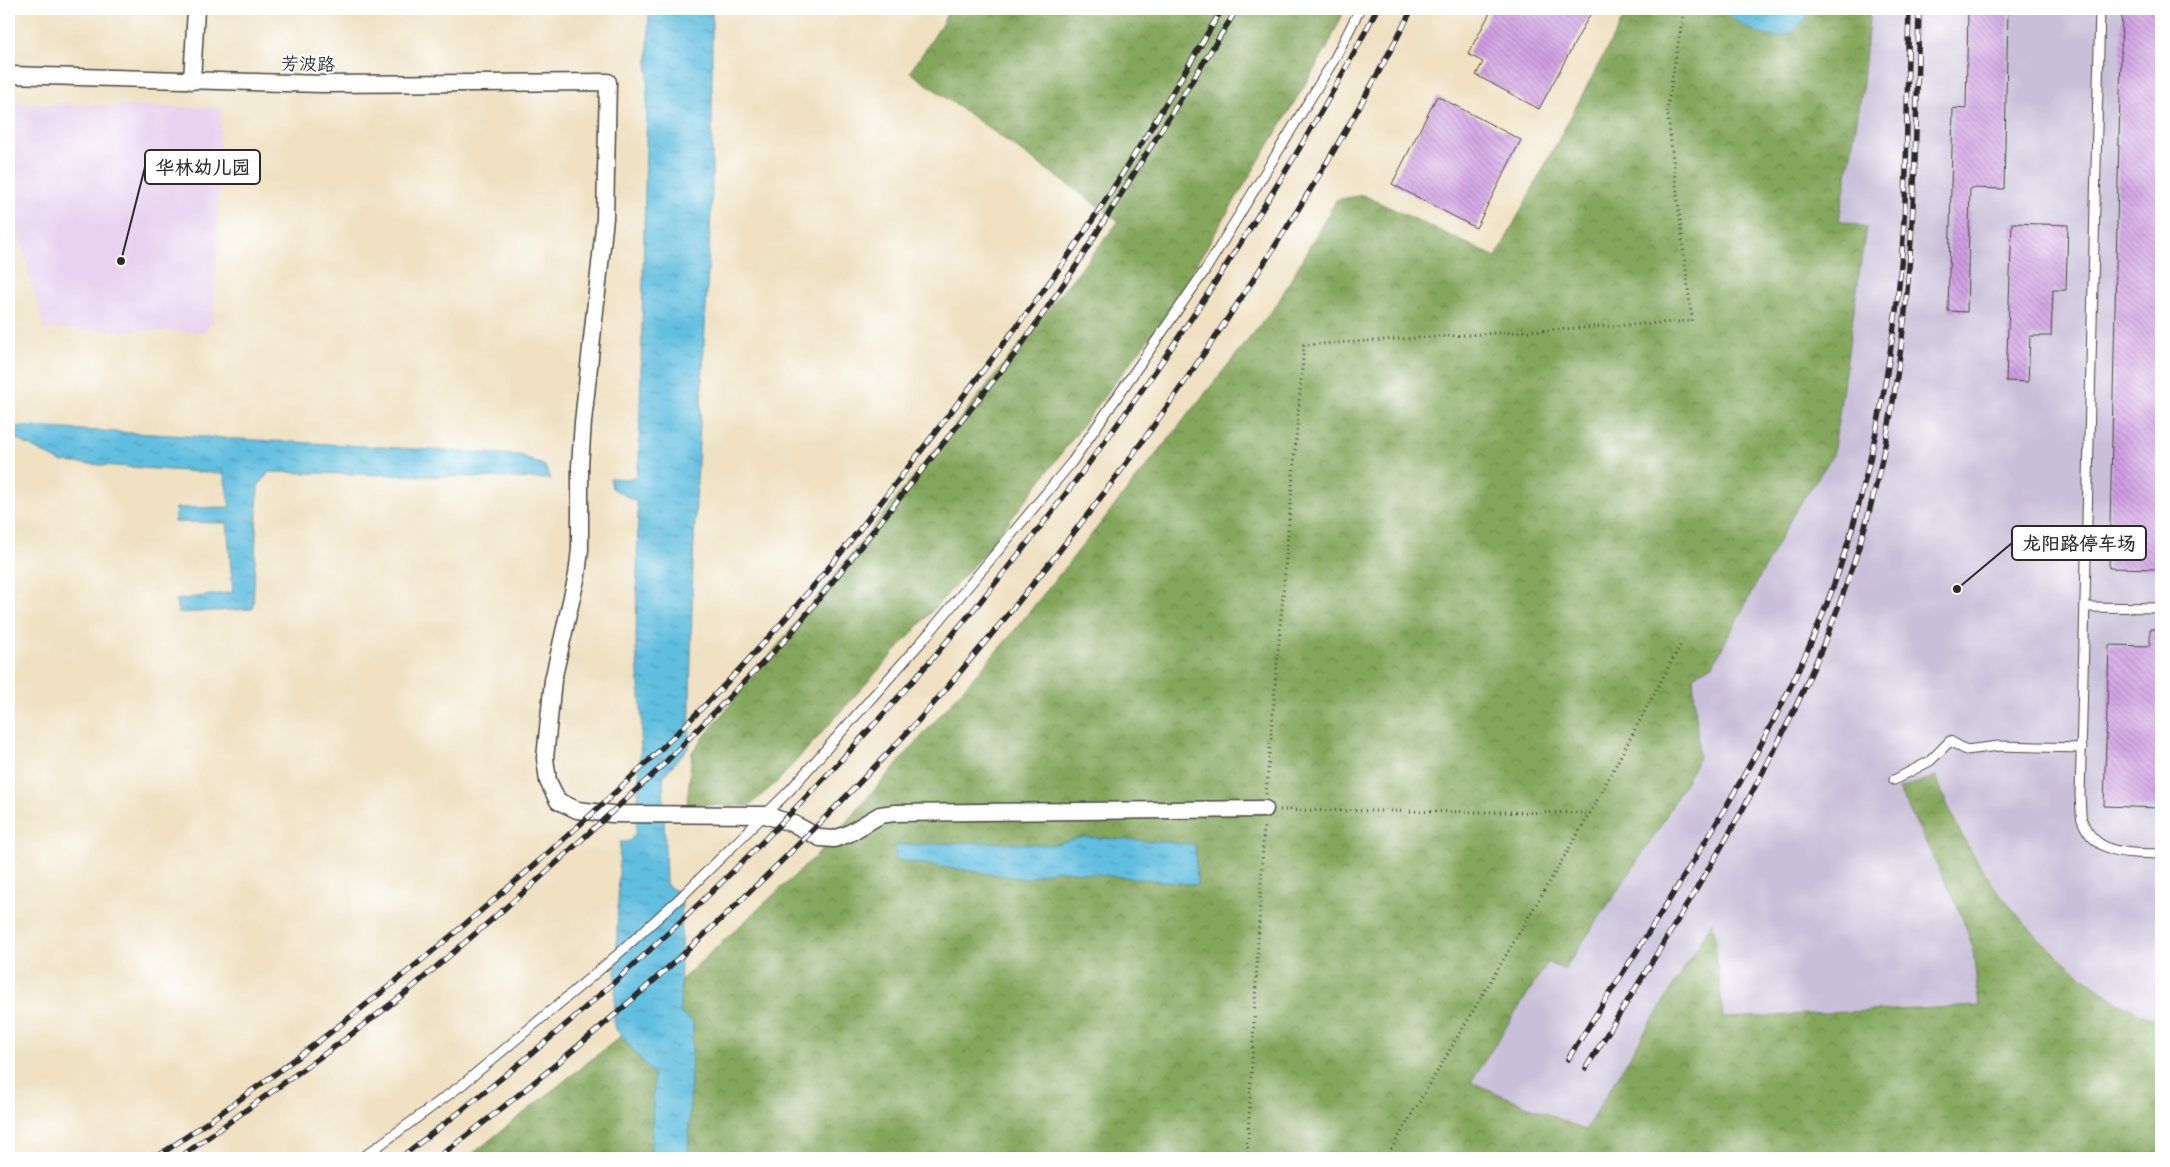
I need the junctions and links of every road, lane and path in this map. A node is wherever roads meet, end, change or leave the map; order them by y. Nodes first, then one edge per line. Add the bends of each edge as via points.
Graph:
1 (196, 9) edge
2 (1360, 9) edge
3 (1684, 9) edge
4 (2100, 9) edge
5 (9, 75) edge
6 (192, 81) junction
7 (2085, 607) junction
8 (2161, 608) edge
9 (1682, 642) dead end
10 (2082, 748) junction
11 (1894, 780) dead end
12 (1265, 809) junction
13 (1590, 813) junction
14 (765, 815) junction
15 (2161, 854) edge
16 (362, 1158) edge
17 (1247, 1158) edge
18 (1386, 1158) edge

1 - 6 street
2 - 14 lane via 1334,60 1206,269 1072,462 930,632
3 - 12 path via 1667,109 1692,320 1304,345
4 - 7 lane
5 - 6 street, 芳波路
6 - 14 street, 芳波路 via 322,84 608,82 605,218 583,422 580,549 553,680 545,763 552,792 558,801 567,807 592,813
7 - 8 lane
7 - 10 lane
9 - 13 path
10 - 11 lane via 1999,746 1966,750 1950,741 1930,761
10 - 15 lane via 2082,819 2096,841 2119,853
12 - 13 path
12 - 14 street via 895,813 880,815 834,839 820,838 794,824
12 - 17 path
13 - 18 path
14 - 16 lane via 616,956 463,1084

